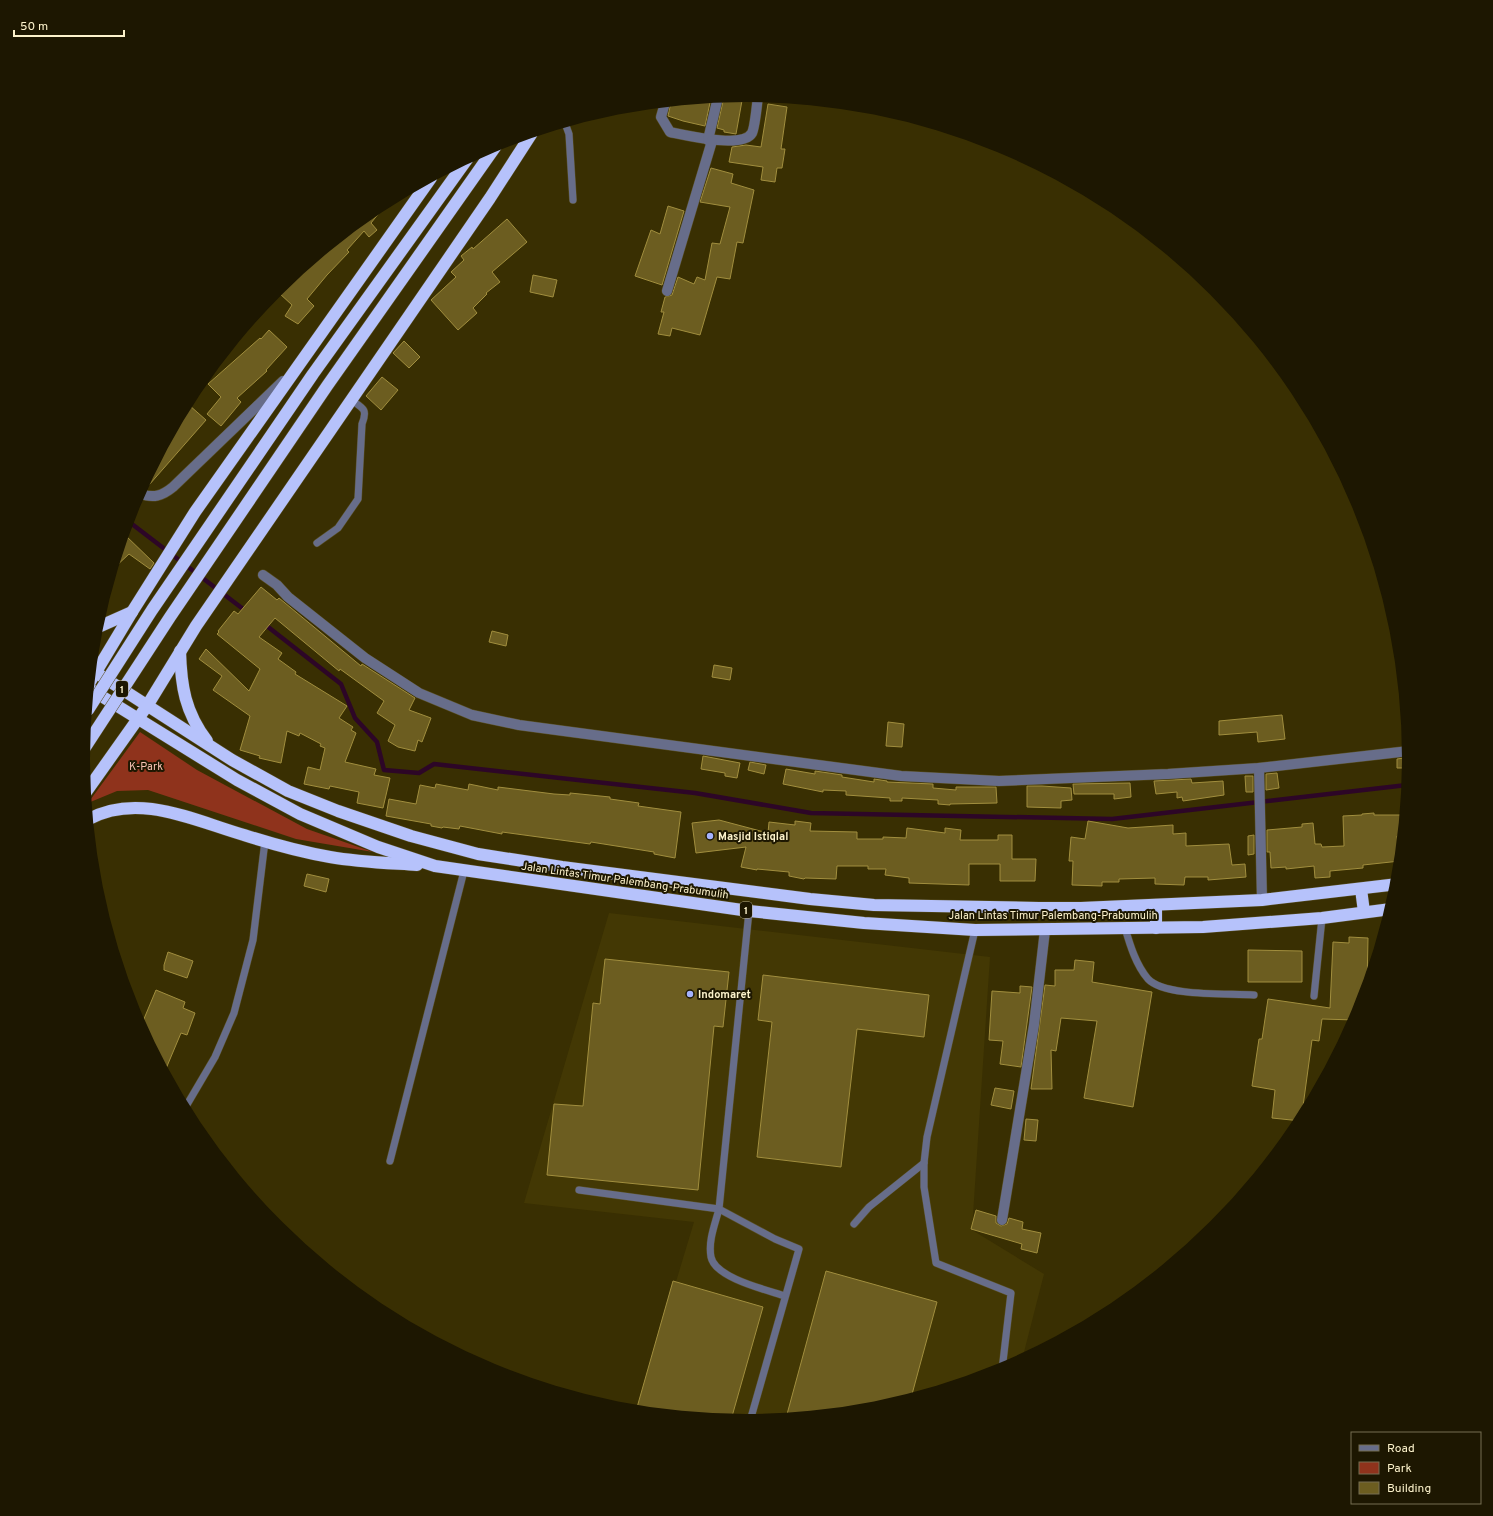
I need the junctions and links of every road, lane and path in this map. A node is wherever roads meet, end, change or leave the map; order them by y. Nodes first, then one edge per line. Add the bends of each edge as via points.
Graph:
1 (757, 102) edge
2 (717, 103) edge
3 (664, 107) edge
4 (566, 127) edge
5 (529, 138) edge
6 (710, 140) junction
7 (491, 153) edge
8 (462, 166) edge
9 (425, 185) edge
10 (573, 200) dead end
11 (667, 291) dead end
12 (298, 367) junction
13 (351, 400) junction
14 (145, 495) edge
15 (317, 543) dead end
16 (263, 575) dead end
17 (132, 612) junction
18 (104, 624) edge
19 (180, 650) junction
20 (96, 669) edge
21 (95, 676) edge
22 (94, 692) edge
23 (92, 703) edge
24 (147, 706) junction
25 (138, 720) junction
26 (90, 739) edge
27 (212, 747) junction
28 (1403, 751) edge
29 (1259, 768) junction
30 (91, 786) edge
31 (93, 817) edge
32 (265, 841) junction
33 (435, 866) junction
34 (464, 871) junction
35 (1390, 885) edge
36 (1361, 889) junction
37 (1262, 900) junction
38 (1156, 905) junction
39 (749, 911) junction
40 (1364, 912) junction
41 (1384, 913) edge
42 (1322, 918) junction
43 (1125, 928) junction
44 (1156, 928) junction
45 (975, 930) junction
46 (1045, 930) junction
47 (1254, 995) dead end
48 (1314, 996) dead end
49 (188, 1102) edge
50 (390, 1161) dead end
51 (924, 1163) junction
52 (579, 1190) dead end
53 (719, 1209) junction
54 (1002, 1220) dead end
55 (854, 1224) dead end
56 (785, 1296) junction
57 (1003, 1363) edge
58 (752, 1414) edge

1 - 6 street via 752,133 747,138
2 - 6 street
3 - 6 street via 661,117 670,132
4 - 10 lane
5 - 13 highway
6 - 11 street
7 - 26 highway, bridge via 327,386
8 - 23 highway, bridge via 309,380 152,610
9 - 12 highway
12 - 14 street via 173,487 156,497
12 - 17 highway via 195,512
13 - 15 lane via 365,412 362,424 358,499 338,528
13 - 19 highway
16 - 29 street via 365,658 419,692 472,715 520,725 901,776 999,781
17 - 18 highway
17 - 20 highway
19 - 24 highway
19 - 27 highway via 184,697 198,729
21 - 24 highway, Jalan Lintas Timur Palembang-Prabumulih / 1
22 - 25 highway, Jalan Lintas Timur Palembang-Prabumulih / 1
24 - 25 highway
24 - 27 highway, Jalan Lintas Timur Palembang-Prabumulih / 1
25 - 30 highway
25 - 33 highway, Jalan Lintas Timur Palembang-Prabumulih / 1 via 237,780 300,814 378,847
27 - 38 highway, Jalan Lintas Timur Palembang-Prabumulih / 1 via 288,791 338,811 411,836 486,855 810,899 874,904 1038,908
28 - 29 street
29 - 37 street
31 - 32 highway via 113,809 155,809
32 - 33 highway via 330,857
32 - 49 lane via 253,940 234,1013 215,1057
33 - 34 highway, Jalan Lintas Timur Palembang-Prabumulih / 1
34 - 39 highway, Jalan Lintas Timur Palembang-Prabumulih / 1
34 - 50 lane
35 - 36 highway, Jalan Lintas Timur Palembang-Prabumulih / 1
36 - 37 highway, Jalan Lintas Timur Palembang-Prabumulih / 1
36 - 40 highway
37 - 38 highway, Jalan Lintas Timur Palembang-Prabumulih / 1
38 - 44 highway
39 - 45 highway, Jalan Lintas Timur Palembang-Prabumulih / 1 via 864,923
39 - 53 lane
40 - 41 highway, Jalan Lintas Timur Palembang-Prabumulih / 1
40 - 42 highway, Jalan Lintas Timur Palembang-Prabumulih / 1
42 - 44 highway, Jalan Lintas Timur Palembang-Prabumulih / 1
42 - 48 lane
43 - 44 highway, Jalan Lintas Timur Palembang-Prabumulih / 1
43 - 46 highway, Jalan Lintas Timur Palembang-Prabumulih / 1
43 - 47 lane via 1141,969 1157,985 1178,991
45 - 46 highway, Jalan Lintas Timur Palembang-Prabumulih / 1
45 - 51 lane via 927,1137
46 - 54 street via 1034,1025
51 - 55 lane via 869,1207
51 - 57 lane via 924,1187 936,1263 1011,1293
52 - 53 lane
53 - 56 lane via 710,1244 711,1258 717,1268 738,1281
53 - 56 lane via 799,1249
56 - 58 lane

